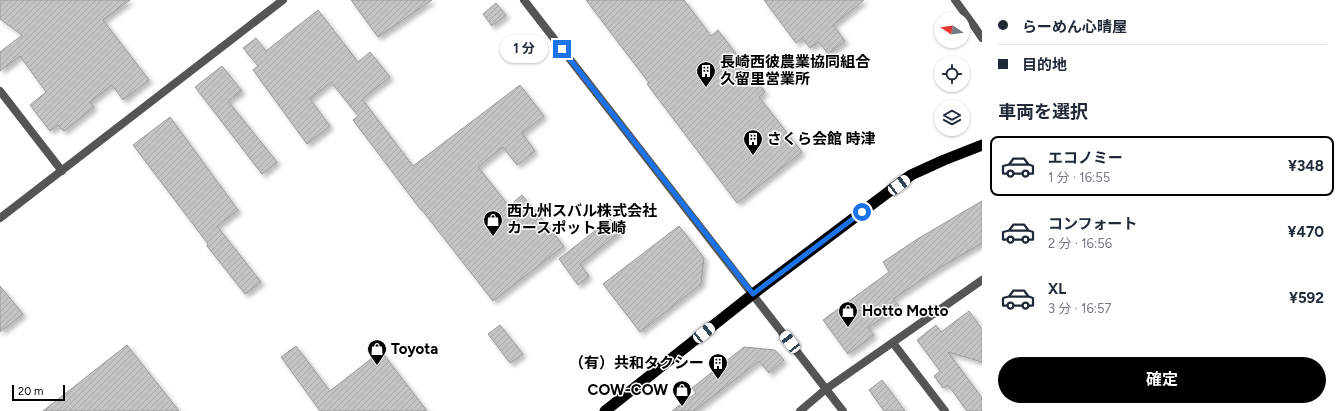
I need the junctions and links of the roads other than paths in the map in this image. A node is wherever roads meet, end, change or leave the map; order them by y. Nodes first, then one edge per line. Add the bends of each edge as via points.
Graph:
1 (283, 0) edge
2 (524, 0) edge
3 (955, 0) edge
4 (978, 24) edge
5 (982, 38) edge
6 (0, 91) edge
7 (982, 145) edge
8 (62, 171) junction
9 (0, 218) edge
10 (981, 283) edge
11 (753, 294) junction
12 (893, 343) junction
13 (826, 390) junction
14 (606, 411) edge
15 (800, 411) edge
16 (843, 411) edge
17 (945, 411) edge

1 - 8 street
2 - 11 street
3 - 4 street
4 - 5 street
6 - 8 street
7 - 11 highway via 911,176
8 - 9 street
10 - 12 street
11 - 13 street
11 - 14 highway
12 - 13 street
12 - 17 street
13 - 15 street
13 - 16 street

